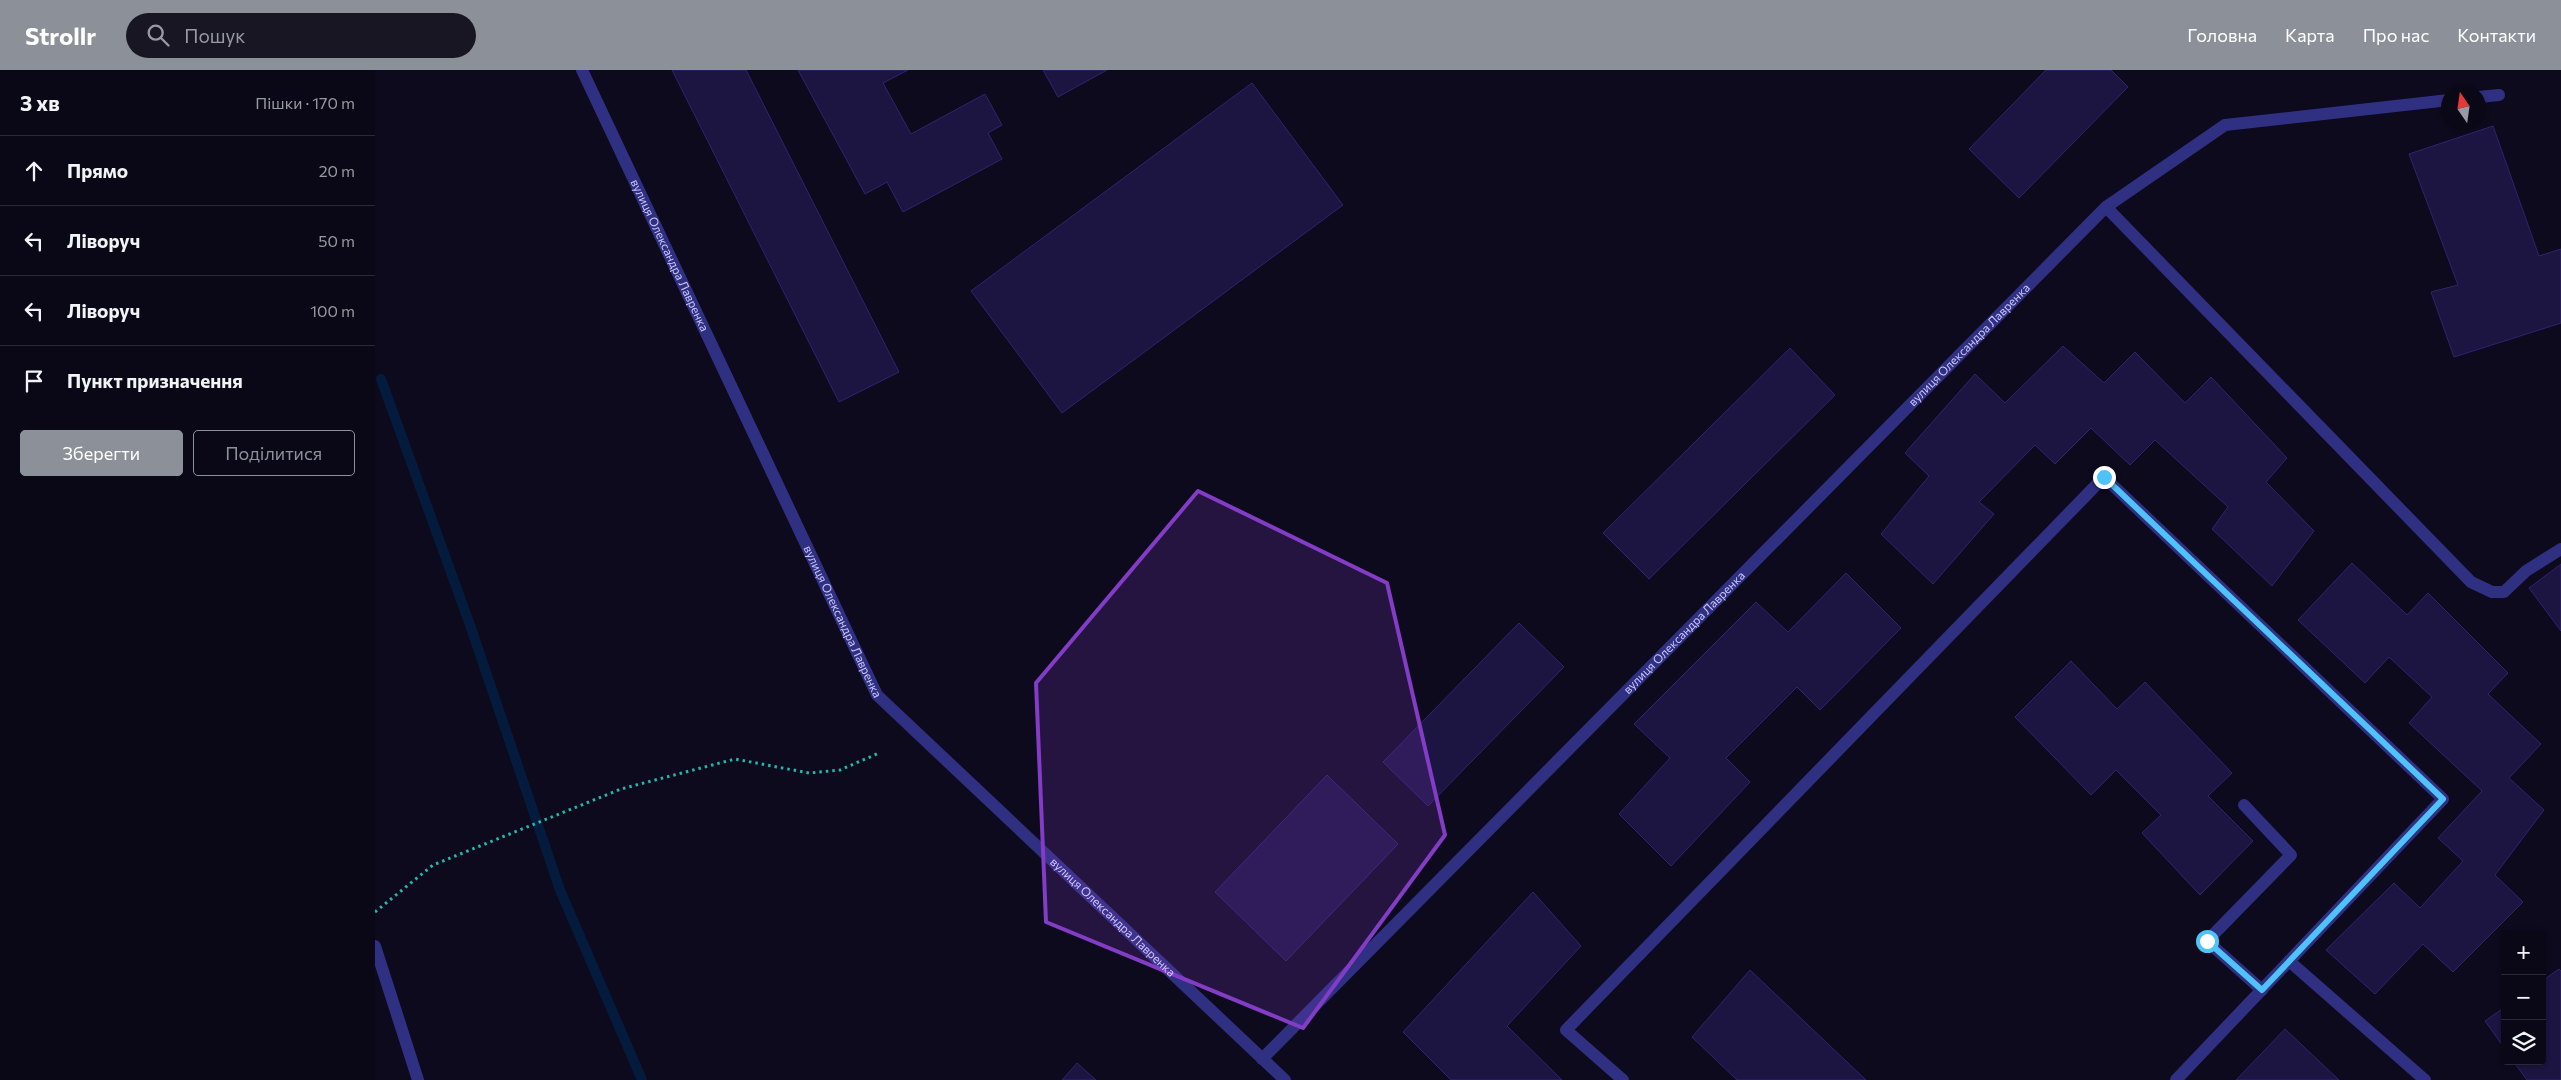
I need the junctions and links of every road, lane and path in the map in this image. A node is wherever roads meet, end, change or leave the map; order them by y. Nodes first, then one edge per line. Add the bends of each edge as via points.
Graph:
1 (582, 70) edge
2 (2499, 95) dead end
3 (2486, 96) edge
4 (2441, 101) edge
5 (2106, 207) junction
6 (2561, 548) edge
7 (879, 752) dead end
8 (2244, 805) dead end
9 (375, 912) edge
10 (375, 946) edge
11 (2289, 961) junction
12 (2262, 990) junction
13 (1262, 1059) junction
14 (418, 1080) edge
15 (1285, 1080) edge
16 (1623, 1080) edge
17 (2176, 1080) edge
18 (2425, 1080) edge

1 - 13 street, вулиця Олександра Лавренка via 877,694
2 - 3 street
4 - 5 street, вулиця Олександра Лавренка via 2225,125
5 - 6 street via 2471,582 2492,592 2504,592 2526,571
5 - 13 street, вулиця Олександра Лавренка
7 - 9 path via 840,770 809,773 735,760 621,789 433,865
8 - 12 street via 2291,855 2207,941
10 - 14 street
11 - 12 street
11 - 16 street via 2443,799 2104,477 1566,1030
11 - 18 street
12 - 17 street
13 - 15 street, вулиця Олександра Лавренка

